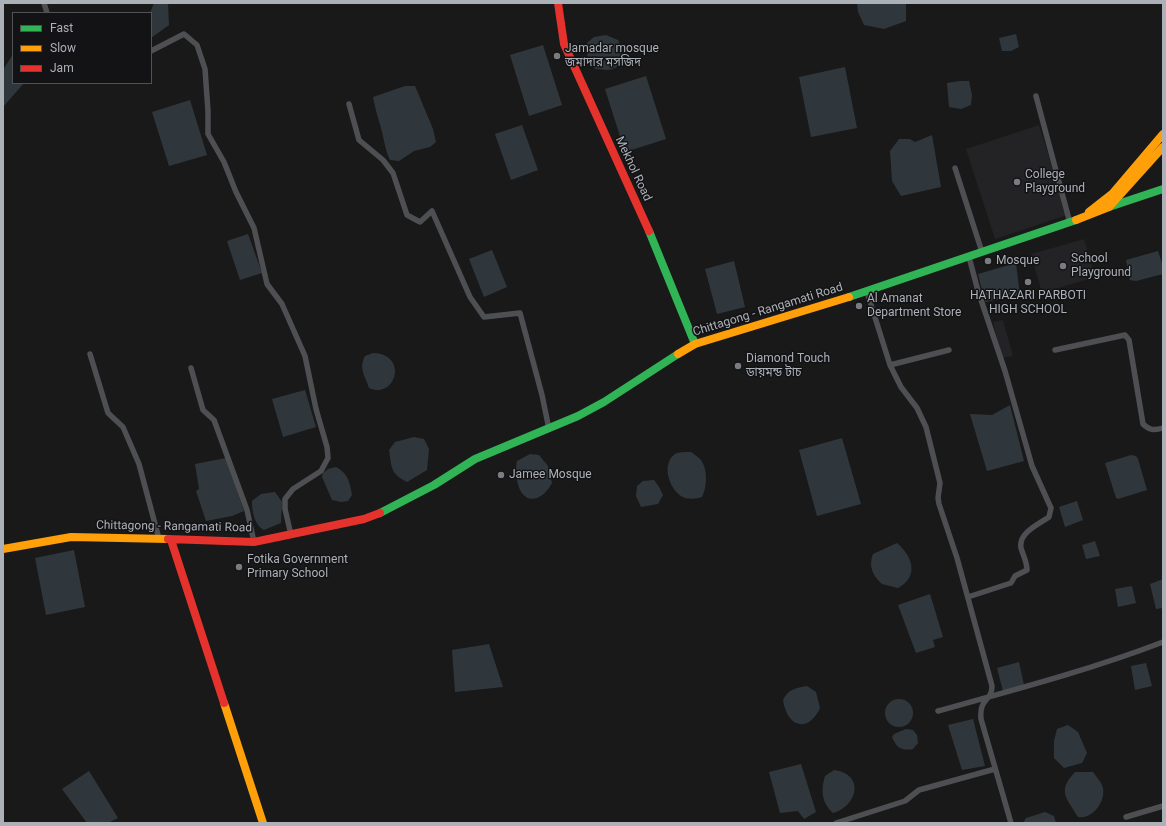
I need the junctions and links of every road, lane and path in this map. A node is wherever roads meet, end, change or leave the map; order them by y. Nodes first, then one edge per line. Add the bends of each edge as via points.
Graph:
1 (558, 3) edge
2 (152, 50) edge
3 (1036, 96) dead end
4 (349, 104) dead end
5 (1163, 134) edge
6 (1163, 147) edge
7 (955, 168) dead end
8 (1138, 170) junction
9 (1163, 189) edge
10 (1106, 204) junction
11 (1071, 223) junction
12 (982, 252) junction
13 (970, 257) junction
14 (867, 292) junction
15 (695, 344) junction
16 (949, 350) dead end
17 (1055, 350) dead end
18 (90, 354) dead end
19 (890, 364) junction
20 (191, 368) dead end
21 (1163, 428) edge
22 (549, 430) junction
23 (291, 535) junction
24 (159, 539) junction
25 (171, 540) junction
26 (254, 542) junction
27 (3, 549) edge
28 (968, 597) junction
29 (1163, 642) edge
30 (989, 697) junction
31 (938, 711) dead end
32 (995, 769) junction
33 (1163, 806) edge
34 (1126, 817) dead end
35 (263, 823) edge
36 (836, 823) edge
37 (1011, 823) edge

1 - 15 main road, Mekhol Road via 564,44 651,235
2 - 23 street via 184,34 197,45 205,69 208,134 224,162 254,228 267,284 282,304 305,356 328,458 321,471 293,489 285,499
3 - 11 street
4 - 22 street via 359,140 383,160 393,173 407,215 420,222 432,211 470,297 484,318 520,313
5 - 8 main road, Chittagong - Rangamati Road
6 - 8 main road, Chittagong - Rangamati Road
7 - 12 street
8 - 10 main road, Chittagong - Rangamati Road
9 - 10 main road
10 - 11 main road, Chittagong - Rangamati Road
11 - 12 main road, Chittagong - Rangamati Road
12 - 13 main road, Chittagong - Rangamati Road
13 - 14 main road, Chittagong - Rangamati Road
13 - 28 street via 1032,466 1051,508 1049,517 1021,540 1027,570 1015,576 1011,582
14 - 15 main road, Chittagong - Rangamati Road
14 - 19 street
15 - 22 main road, Chittagong - Rangamati Road via 604,402
16 - 19 street
17 - 21 street via 1125,335 1129,340 1143,424 1148,429
18 - 24 street via 108,412 123,427 139,464
19 - 28 street via 900,387 917,408 926,427 940,483 939,504
20 - 26 street via 203,410 214,420 244,502
22 - 23 main road, Chittagong - Rangamati Road via 475,459 434,485 378,514
23 - 26 main road, Chittagong - Rangamati Road
24 - 25 main road, Chittagong - Rangamati Road
24 - 27 main road, Chittagong - Rangamati Road via 71,537
25 - 26 main road, Chittagong - Rangamati Road
25 - 35 main road
28 - 30 street via 992,686
29 - 30 street via 1118,659
30 - 31 street
30 - 32 street via 981,706 980,713
32 - 36 street via 919,790 906,801
32 - 37 street
33 - 34 street

